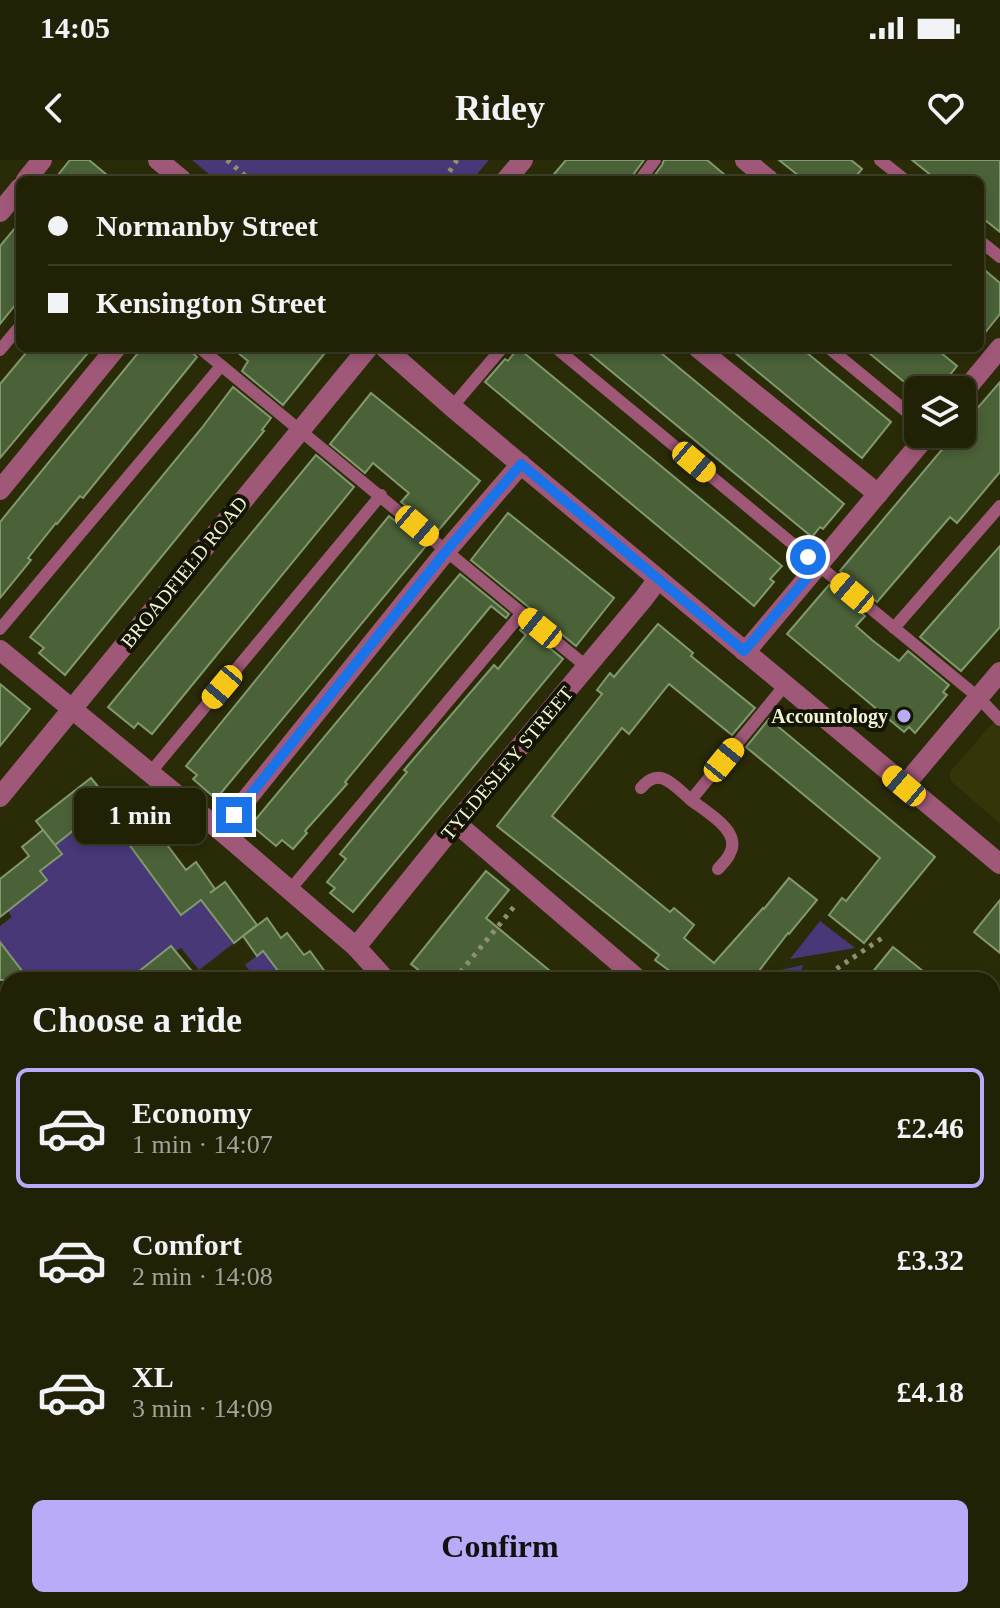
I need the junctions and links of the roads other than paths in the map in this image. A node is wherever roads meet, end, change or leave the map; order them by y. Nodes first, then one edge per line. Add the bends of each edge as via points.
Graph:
1 (42, 160) edge
2 (158, 160) edge
3 (523, 160) edge
4 (745, 160) edge
5 (880, 160) edge
6 (29, 176) edge
7 (177, 176) edge
8 (509, 176) edge
9 (764, 176) edge
10 (900, 176) edge
11 (984, 244) edge
12 (1000, 257) edge
13 (16, 331) edge
14 (0, 350) edge
15 (113, 352) edge
16 (205, 352) edge
17 (365, 352) edge
18 (390, 352) edge
19 (499, 352) edge
20 (561, 352) edge
21 (703, 352) edge
22 (834, 352) edge
23 (988, 353) edge
24 (221, 366) junction
25 (973, 376) edge
26 (452, 407) junction
27 (904, 410) edge
28 (300, 430) junction
29 (916, 448) edge
30 (521, 464) junction
31 (0, 490) edge
32 (878, 494) junction
33 (381, 495) junction
34 (1000, 506) edge
35 (447, 550) junction
36 (818, 565) junction
37 (658, 579) junction
38 (522, 613) junction
39 (894, 628) junction
40 (0, 629) edge
41 (0, 650) edge
42 (744, 651) junction
43 (587, 667) junction
44 (1000, 672) edge
45 (785, 685) junction
46 (979, 698) junction
47 (71, 709) junction
48 (1000, 720) edge
49 (150, 773) junction
50 (904, 786) junction
51 (641, 788) dead end
52 (0, 797) edge
53 (691, 800) junction
54 (456, 823) junction
55 (221, 831) junction
56 (1000, 864) edge
57 (718, 869) dead end
58 (289, 891) junction
59 (356, 947) junction
60 (379, 972) edge
61 (630, 972) edge

1 - 6 street
2 - 7 street
3 - 8 street
4 - 9 street
5 - 10 lane
11 - 12 lane
13 - 14 lane
15 - 31 street
16 - 24 lane
17 - 28 street, BROADFIELD ROAD
18 - 26 street
19 - 26 lane
20 - 36 lane
21 - 32 street
22 - 27 lane
23 - 25 street
24 - 28 lane
24 - 40 lane
26 - 30 street
28 - 33 lane
28 - 47 street, BROADFIELD ROAD
29 - 32 street
30 - 35 street
30 - 37 street
32 - 36 street
33 - 35 lane
33 - 49 lane
34 - 39 lane
35 - 38 lane
35 - 55 street
36 - 39 lane
36 - 42 street
37 - 42 street
37 - 43 street, TYLDESLEY STREET
38 - 43 lane
38 - 58 lane
39 - 46 lane
41 - 47 street
42 - 45 street
43 - 54 street, TYLDESLEY STREET
44 - 46 street
45 - 50 street
45 - 53 lane
46 - 48 lane
46 - 50 street
47 - 49 street
47 - 52 street, BROADFIELD ROAD
49 - 55 street
50 - 56 street
51 - 53 lane via 647,780 663,778
53 - 57 lane via 733,840 732,852
54 - 59 street, TYLDESLEY STREET
54 - 61 street
55 - 58 street
58 - 59 street
59 - 60 street

